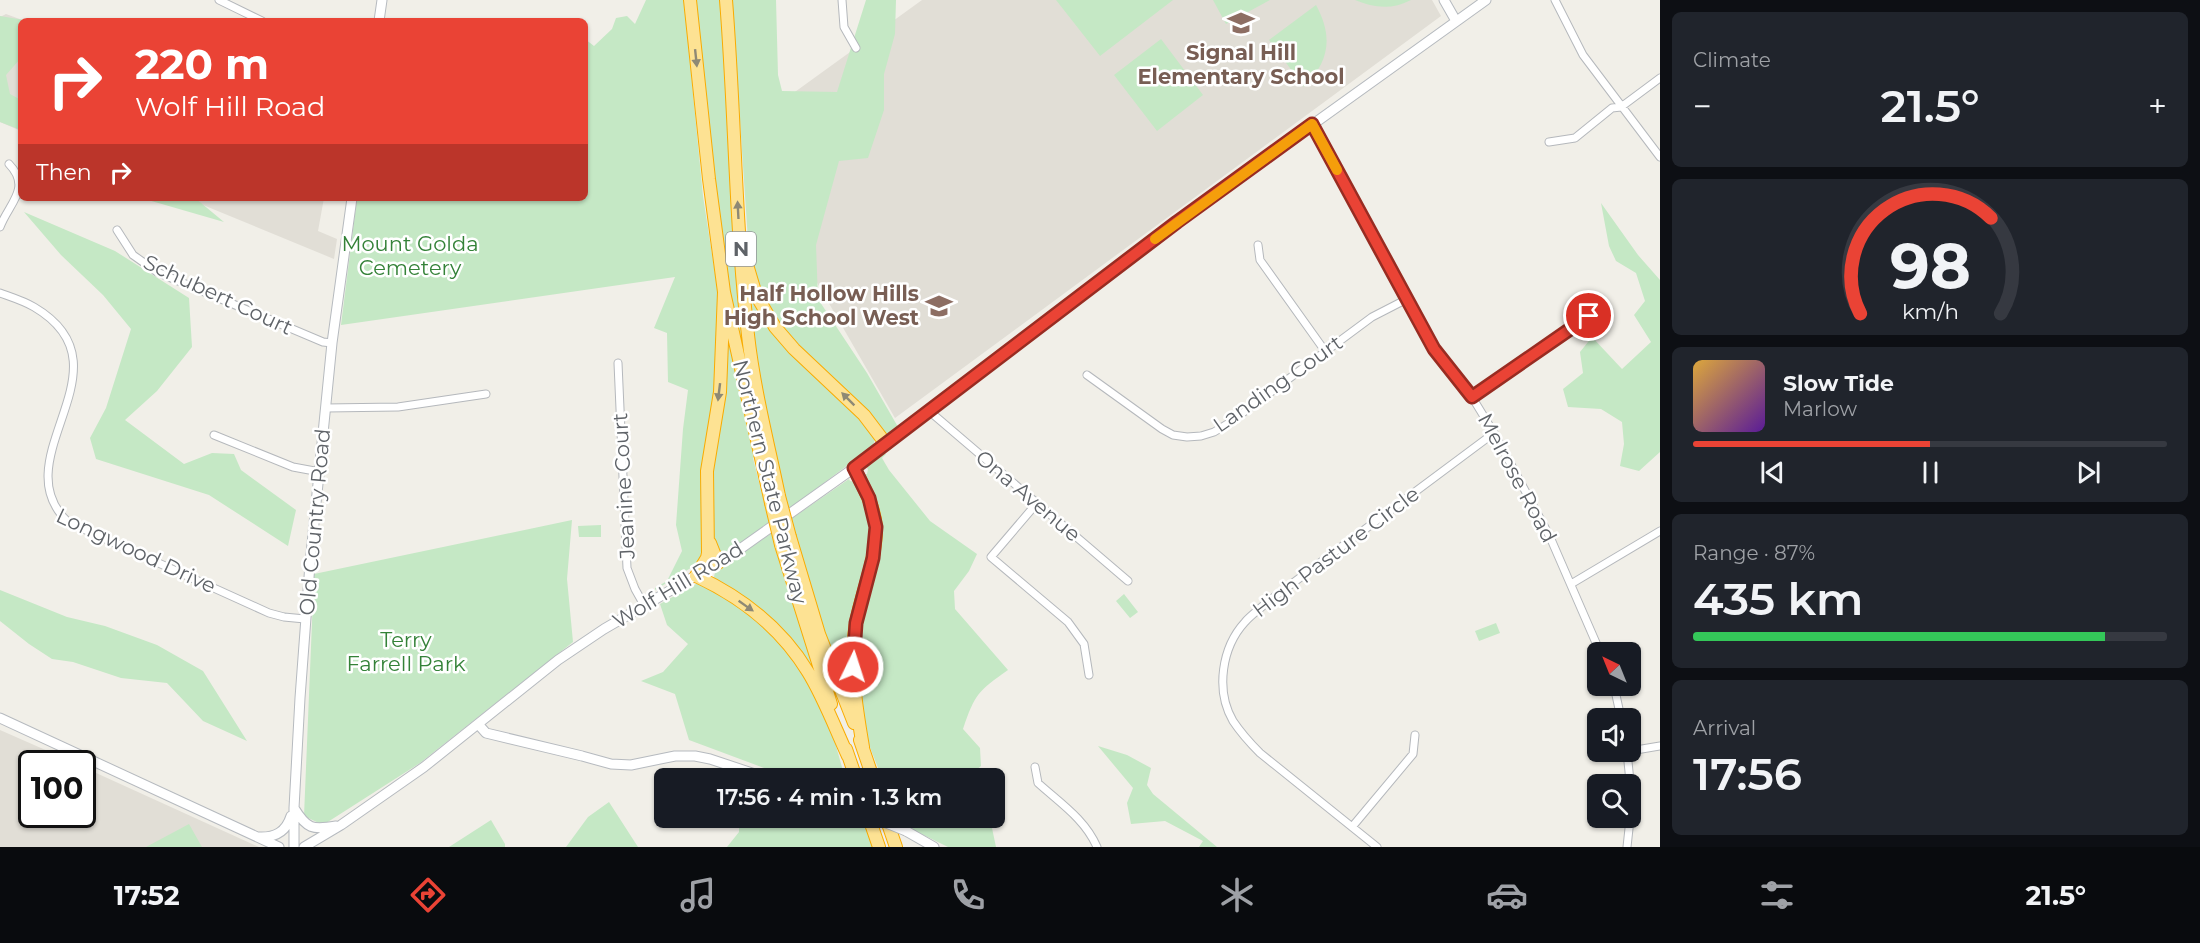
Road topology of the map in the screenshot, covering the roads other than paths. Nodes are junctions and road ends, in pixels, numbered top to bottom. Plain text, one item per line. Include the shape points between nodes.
1 (219, 0) edge
2 (382, 0) edge
3 (690, 0) edge
4 (726, 0) edge
5 (842, 0) edge
6 (1444, 0) edge
7 (1486, 0) edge
8 (1555, 0) edge
9 (256, 18) edge
10 (379, 18) edge
11 (1456, 21) junction
12 (856, 48) dead end
13 (1660, 78) edge
14 (1621, 107) junction
15 (1312, 124) junction
16 (1549, 142) dead end
17 (1660, 157) edge
18 (9, 164) dead end
19 (18, 176) edge
20 (18, 188) edge
21 (352, 201) edge
22 (0, 227) edge
23 (117, 230) dead end
24 (1258, 245) dead end
25 (740, 246) junction
26 (724, 292) junction
27 (0, 293) edge
28 (1407, 299) junction
29 (1589, 316) dead end
30 (332, 343) junction
31 (1325, 351) junction
32 (618, 363) dead end
33 (63, 375) dead end
34 (1087, 375) dead end
35 (486, 394) dead end
36 (1472, 397) junction
37 (326, 408) junction
38 (928, 410) junction
39 (1494, 433) junction
40 (214, 435) dead end
41 (886, 444) junction
42 (854, 468) junction
43 (320, 472) junction
44 (775, 500) junction
45 (1037, 503) junction
46 (55, 515) dead end
47 (1660, 531) edge
48 (709, 539) junction
49 (786, 541) junction
50 (718, 563) junction
51 (696, 576) junction
52 (1128, 581) dead end
53 (1571, 584) junction
54 (644, 605) junction
55 (305, 619) junction
56 (1596, 642) edge
57 (1089, 675) dead end
58 (0, 718) edge
59 (478, 724) junction
60 (1414, 735) dead end
61 (1660, 746) edge
62 (863, 747) junction
63 (1641, 749) edge
64 (848, 756) junction
65 (1630, 762) edge
66 (1035, 767) dead end
67 (737, 768) edge
68 (852, 768) edge
69 (870, 768) edge
70 (294, 808) junction
71 (341, 825) junction
72 (1352, 827) junction
73 (874, 828) edge
74 (889, 828) edge
75 (898, 828) edge
76 (256, 837) junction
77 (266, 847) edge
78 (279, 847) edge
79 (294, 847) edge
80 (304, 847) edge
81 (879, 847) edge
82 (896, 847) edge
83 (934, 847) edge
84 (1097, 847) edge
85 (1377, 847) edge
86 (1627, 847) edge

1 - 9 street
2 - 10 street
3 -> 26 highway, Northern State Parkway / N
25 -> 4 highway, Northern State Parkway / N
5 - 12 street via 844,27
6 - 11 street
7 - 11 street, Wolf Hill Road
8 - 14 street via 1582,55
11 - 15 street, Wolf Hill Road
13 - 14 street
14 - 16 street via 1612,108 1575,138
14 - 17 street
15 - 28 street, Melrose Road
15 - 38 street, Wolf Hill Road
18 - 19 street
20 - 22 street
21 - 30 street, Old Country Road
23 - 30 street, Schubert Court via 133,255 157,272
24 - 31 street via 1260,260
41 -> 25 highway via 864,415 775,327 756,295
25 - 44 highway, Northern State Parkway / N via 748,337
26 - 44 highway, Northern State Parkway / N
26 -> 48 highway via 720,392 707,471
27 - 33 street via 33,306 57,327 67,355
28 - 31 street, Landing Court via 1372,317
28 - 36 street, Melrose Road via 1434,349
29 - 36 street
30 - 37 street, Old Country Road
31 - 34 street, Landing Court via 1229,423 1201,436 1173,435
32 - 54 street, Jeanine Court via 627,568
35 - 37 street via 398,407
36 - 39 street, Melrose Road
37 - 43 street, Old Country Road
38 - 41 street, Wolf Hill Road
38 - 45 street, Ona Avenue
39 - 53 street, Melrose Road
39 - 72 street, High Pasture Circle via 1266,603 1232,639 1223,683 1232,719 1260,753
40 - 43 street via 293,467
41 - 42 street, Wolf Hill Road
42 - 50 street, Wolf Hill Road
42 - 62 highway via 869,498 876,527 873,558 856,623 853,667
43 - 55 street, Old Country Road
44 - 49 highway, Northern State Parkway / N, bridge
45 - 52 street, Ona Avenue
45 - 57 street via 990,557 1068,622 1084,644
46 - 55 street, Longwood Drive via 269,613
47 - 53 street
48 - 50 highway
48 - 51 highway via 707,558
49 - 62 highway, Northern State Parkway / N
49 - 64 highway, Northern State Parkway / N
50 - 51 street, Wolf Hill Road
51 - 54 street, Wolf Hill Road
51 -> 64 highway via 762,617 795,653
53 - 56 street, Melrose Road
54 - 59 street, Wolf Hill Road via 558,660
55 - 70 street, Old Country Road
58 - 76 street
59 - 67 street via 486,733 611,764 695,756
59 - 71 street, Wolf Hill Road
60 - 72 street via 1413,754
61 - 63 street
62 - 69 highway, Northern State Parkway / N
64 - 68 highway, Northern State Parkway / N
65 - 86 street via 1632,801
66 - 84 street via 1038,783 1082,821
70 - 71 street via 312,828
70 - 76 street via 279,834
70 - 79 street, Old Country Road
71 - 80 street, Wolf Hill Road
72 - 85 street, High Pasture Circle
73 - 81 highway
74 - 82 highway
75 - 83 street, bridge
76 - 77 street
76 - 78 street

